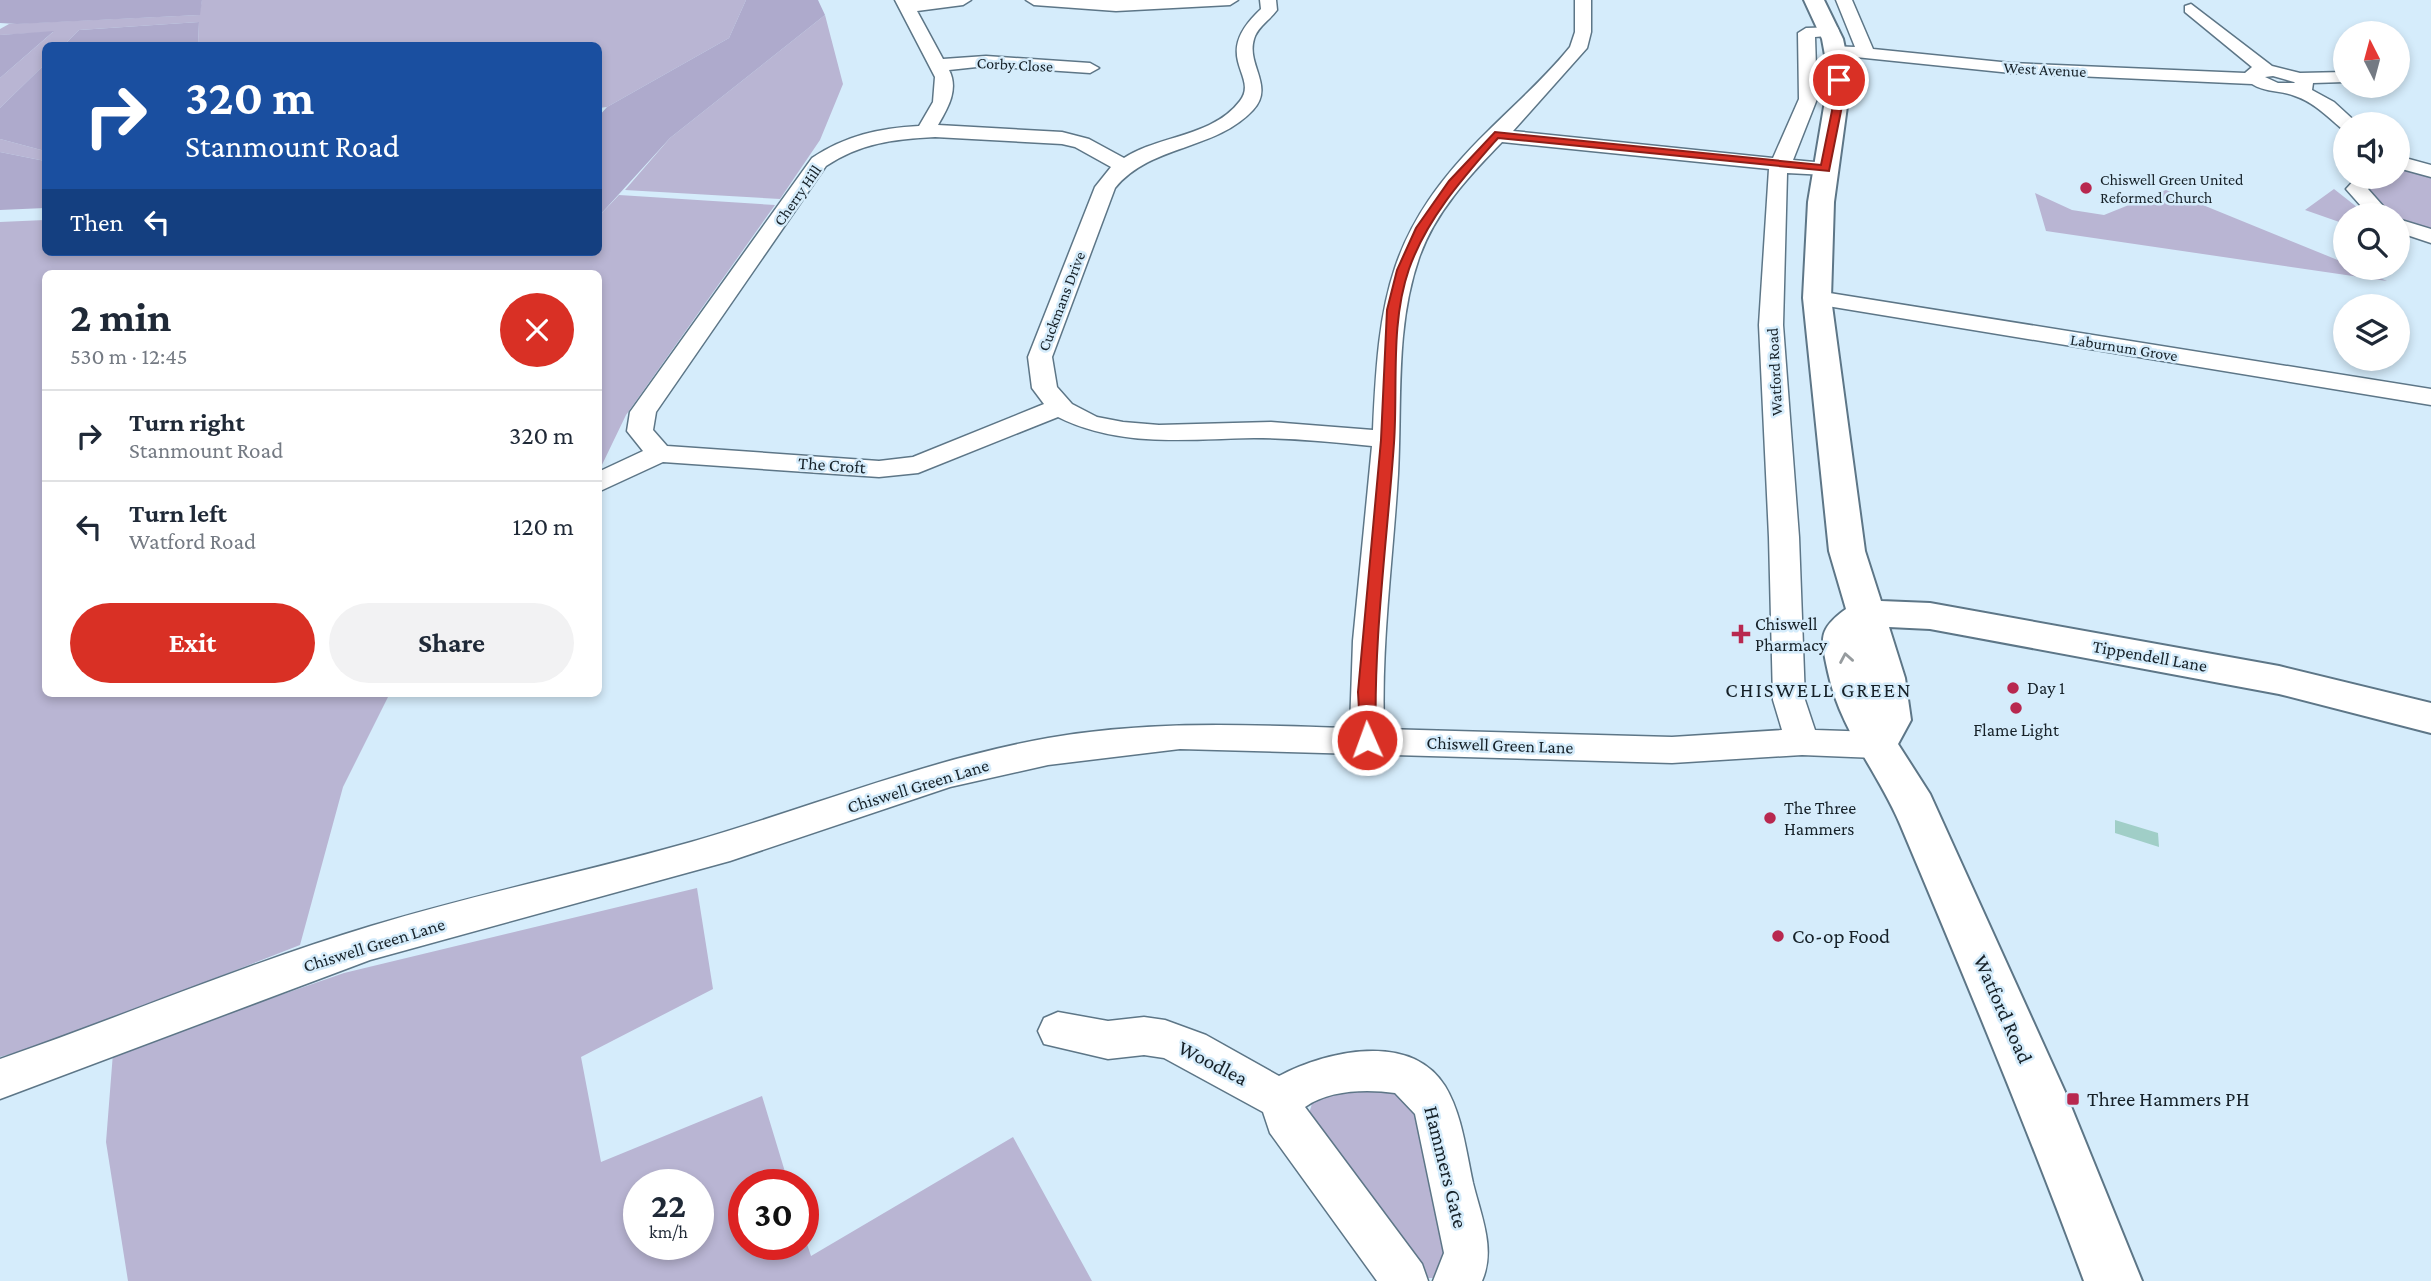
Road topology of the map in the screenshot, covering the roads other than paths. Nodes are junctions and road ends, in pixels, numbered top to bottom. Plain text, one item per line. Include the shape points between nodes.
1 (963, 0) edge
2 (1034, 0) edge
3 (1230, 0) edge
4 (1268, 0) edge
5 (1583, 0) edge
6 (1814, 0) edge
7 (1844, 0) edge
8 (905, 3) edge
9 (2191, 9) dead end
10 (1833, 41) junction
11 (1866, 53) junction
12 (941, 65) junction
13 (1090, 68) dead end
14 (2260, 74) junction
15 (2333, 79) edge
16 (2299, 84) junction
17 (2333, 112) edge
18 (925, 132) junction
19 (1495, 135) junction
20 (1783, 163) junction
21 (1123, 165) junction
22 (2410, 165) edge
23 (1826, 169) junction
24 (2431, 171) edge
25 (2357, 189) edge
26 (2369, 203) edge
27 (2410, 229) edge
28 (2431, 236) edge
29 (1817, 298) junction
30 (2431, 397) edge
31 (1060, 407) junction
32 (1387, 440) junction
33 (659, 454) junction
34 (602, 481) edge
35 (1866, 613) junction
36 (2431, 718) edge
37 (1367, 740) junction
38 (1802, 742) junction
39 (1876, 745) junction
40 (1059, 1031) dead end
41 (0, 1079) edge
42 (1282, 1100) junction
43 (1405, 1281) edge
44 (1456, 1281) edge
45 (2113, 1281) edge

1 - 8 street
2 - 3 street via 1116,6
4 - 21 street via 1269,10 1251,28 1243,46 1254,83 1249,103 1206,132
5 - 19 street via 1578,48
6 - 10 main road
7 - 11 street
8 - 12 street
9 - 14 street
10 - 11 street, West Avenue
10 - 20 street, Watford Road via 1806,33 1808,99
10 - 23 main road via 1839,96
11 - 14 street, West Avenue via 2038,69
12 - 13 street, Corby Close via 986,61
12 - 18 street via 945,90
14 - 16 street via 2273,87
15 - 16 street
16 - 17 street
18 - 21 street, Cherry Hill via 1074,140
18 - 33 street, Cherry Hill via 873,136 833,150 819,162 643,412 640,430
19 - 20 street
19 - 32 street via 1429,217 1403,270 1392,310
20 - 23 street
20 - 38 street, Watford Road via 1777,173 1771,325 1789,700
21 - 31 street, Cuckmans Drive via 1105,187 1040,357 1042,383
22 - 24 street
23 - 29 main road via 1816,260
25 - 26 street
27 - 28 street
29 - 30 street, Laburnum Grove
29 - 35 main road via 1847,551
31 - 32 street via 1094,423 1142,432 1279,430
31 - 33 street, The Croft via 939,458 898,468
32 - 37 street via 1366,692
33 - 34 street, The Croft
35 - 36 main road, Tippendell Lane via 1930,616 2279,680
35 - 39 main road via 1885,678 1891,720
37 - 38 street, Chiswell Green Lane via 1672,750
37 - 41 street, Chiswell Green Lane via 1122,739 1000,761 719,849 320,960
38 - 39 street, Chiswell Green Lane
39 - 45 main road, Watford Road via 1909,794 2048,1112
40 - 42 street, Woodlea via 1108,1040 1165,1039
42 - 43 street via 1292,1131
42 - 44 street, Hammers Gate via 1303,1082 1380,1071 1394,1072 1419,1086 1435,1110 1465,1241 1466,1262

